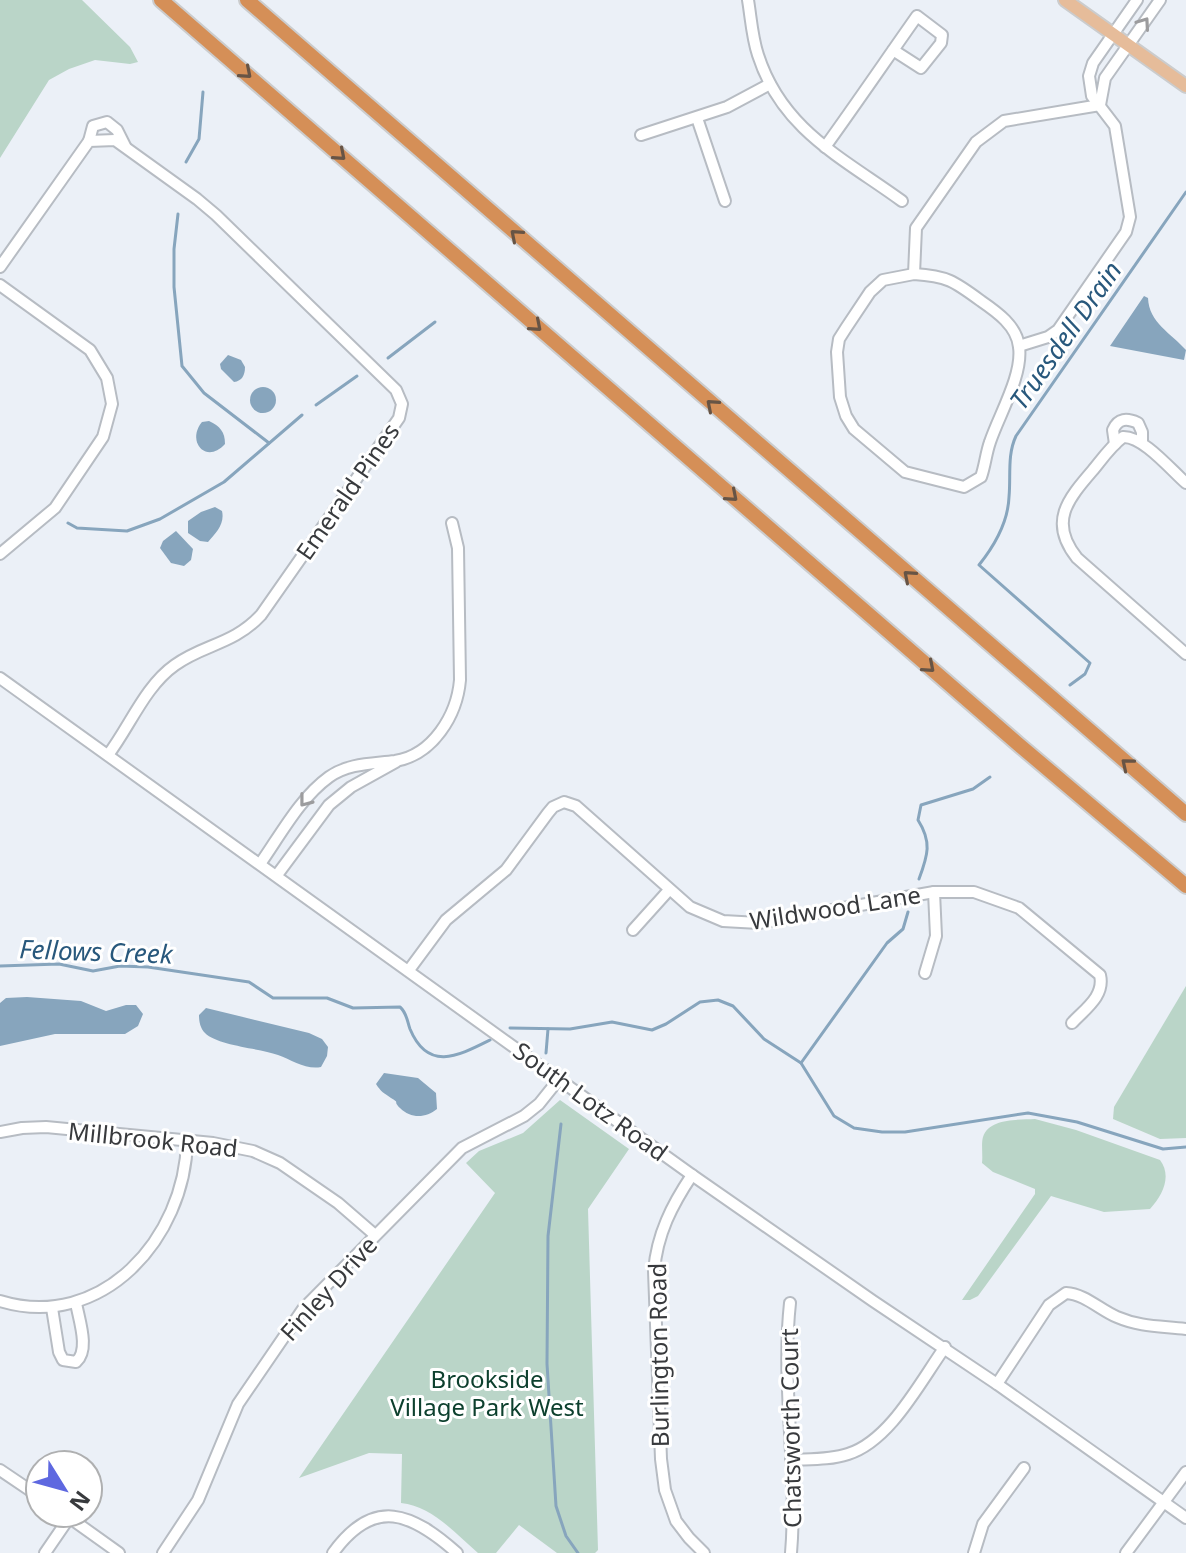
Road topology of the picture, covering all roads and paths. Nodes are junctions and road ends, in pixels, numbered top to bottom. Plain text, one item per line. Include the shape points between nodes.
1 (161, 0) edge
2 (247, 0) edge
3 (748, 0) edge
4 (1065, 0) edge
5 (1137, 0) edge
6 (1160, 0) edge
7 (1112, 35) junction
8 (1128, 46) junction
9 (893, 50) junction
10 (1089, 76) junction
11 (1105, 78) junction
12 (770, 84) junction
13 (1186, 86) edge
14 (1100, 105) junction
15 (697, 118) junction
16 (641, 135) dead end
17 (89, 141) junction
18 (825, 147) junction
19 (126, 148) junction
20 (725, 201) dead end
21 (902, 201) dead end
22 (0, 267) edge
23 (914, 274) junction
24 (0, 285) edge
25 (1019, 346) junction
26 (1142, 443) junction
27 (1115, 444) junction
28 (1186, 483) edge
29 (452, 523) dead end
30 (0, 554) edge
31 (1186, 654) edge
32 (0, 678) edge
33 (108, 755) junction
34 (398, 760) junction
35 (322, 783) junction
36 (336, 798) junction
37 (1186, 814) edge
38 (260, 864) junction
39 (277, 875) junction
40 (1186, 886) edge
41 (669, 890) junction
42 (934, 892) junction
43 (633, 930) dead end
44 (409, 970) junction
45 (925, 973) dead end
46 (1072, 1023) dead end
47 (559, 1079) junction
48 (0, 1132) edge
49 (187, 1141) junction
50 (692, 1175) junction
51 (375, 1235) junction
52 (0, 1301) edge
53 (76, 1303) junction
54 (790, 1303) dead end
55 (52, 1308) junction
56 (1186, 1329) edge
57 (945, 1347) junction
58 (997, 1384) junction
59 (791, 1460) junction
60 (1024, 1468) dead end
61 (0, 1470) edge
62 (1186, 1472) edge
63 (24, 1486) edge
64 (1163, 1502) junction
65 (1186, 1518) edge
66 (58, 1529) edge
67 (86, 1529) edge
68 (45, 1553) edge
69 (119, 1553) edge
70 (163, 1553) edge
71 (333, 1553) edge
72 (457, 1553) edge
73 (704, 1553) edge
74 (791, 1553) edge
75 (974, 1553) edge
76 (1126, 1553) edge

1 -> 40 highway
37 -> 2 highway
3 - 12 street via 754,42
4 - 7 main road
5 - 7 street
8 -> 6 street
7 - 8 main road
7 - 10 street
8 - 11 street
8 - 13 main road
9 - 9 street via 917,16 942,35 921,68
9 - 18 street
10 - 11 street
10 - 14 street via 1092,96
11 - 14 street
12 - 15 street
12 - 18 street via 791,117
14 - 23 street via 1004,121 986,132 916,228
14 - 25 street via 1115,126 1129,224 1058,330
15 - 16 street
15 - 20 street
17 - 19 street, Emerald Pines via 115,140
17 - 19 street via 93,126 107,122
17 - 22 street
18 - 21 street
19 - 33 street, Emerald Pines via 216,215 387,380 402,404 394,425 261,615 238,635 167,671
23 - 25 street via 954,281 1006,319
23 - 25 street via 876,286 839,339 837,352 846,416 867,442 905,472 957,486 981,477
24 - 30 street via 90,350 107,378 112,404 103,437 55,508
26 - 27 street via 1128,436
26 - 27 street via 1138,423 1125,420 1113,430
26 - 28 street
27 - 31 street via 1069,499 1062,521 1065,540 1077,558
29 - 34 street via 458,548 457,701 433,740
32 - 33 street, South Lotz Road
33 - 38 street, South Lotz Road
34 - 35 street via 341,769
34 - 36 street
35 - 36 street
35 -> 38 street
36 - 39 street
38 - 39 street, South Lotz Road
39 - 44 street, South Lotz Road
41 - 42 street, Wildwood Lane via 698,911 742,923
41 - 43 street
41 - 44 street, Wildwood Lane via 576,806 564,802 548,813 506,870 446,920
42 - 45 street via 936,936
42 - 46 street, Wildwood Lane via 974,892 1019,908 1097,970 1102,980 1099,993
44 - 47 street, South Lotz Road
47 - 50 street, South Lotz Road
47 - 51 street, Finley Drive via 524,1116 462,1148
48 - 49 street, Millbrook Road via 46,1127
49 - 51 street, Millbrook Road via 232,1145 270,1158
49 - 53 street via 180,1191 158,1237 121,1278
50 - 57 street, South Lotz Road
50 - 73 street, Burlington Road via 666,1219 654,1271 663,1477 672,1510
51 - 70 street, Finley Drive via 303,1309 252,1382 228,1422 198,1500
52 - 55 street
53 - 55 street
53 - 55 street via 83,1350 76,1362 63,1360 59,1352
54 - 59 street, Chatsworth Court via 786,1341
56 - 58 street via 1126,1321 1066,1293 1049,1305
57 - 58 street, South Lotz Road
57 - 59 street via 872,1442 840,1456
58 - 64 street, South Lotz Road
59 - 74 street, Chatsworth Court
60 - 75 street via 983,1524
61 - 63 street
62 - 64 street
64 - 65 street, South Lotz Road
64 - 76 street
66 - 68 street
67 - 69 street
71 - 72 street via 349,1532 370,1520 397,1517 426,1526

